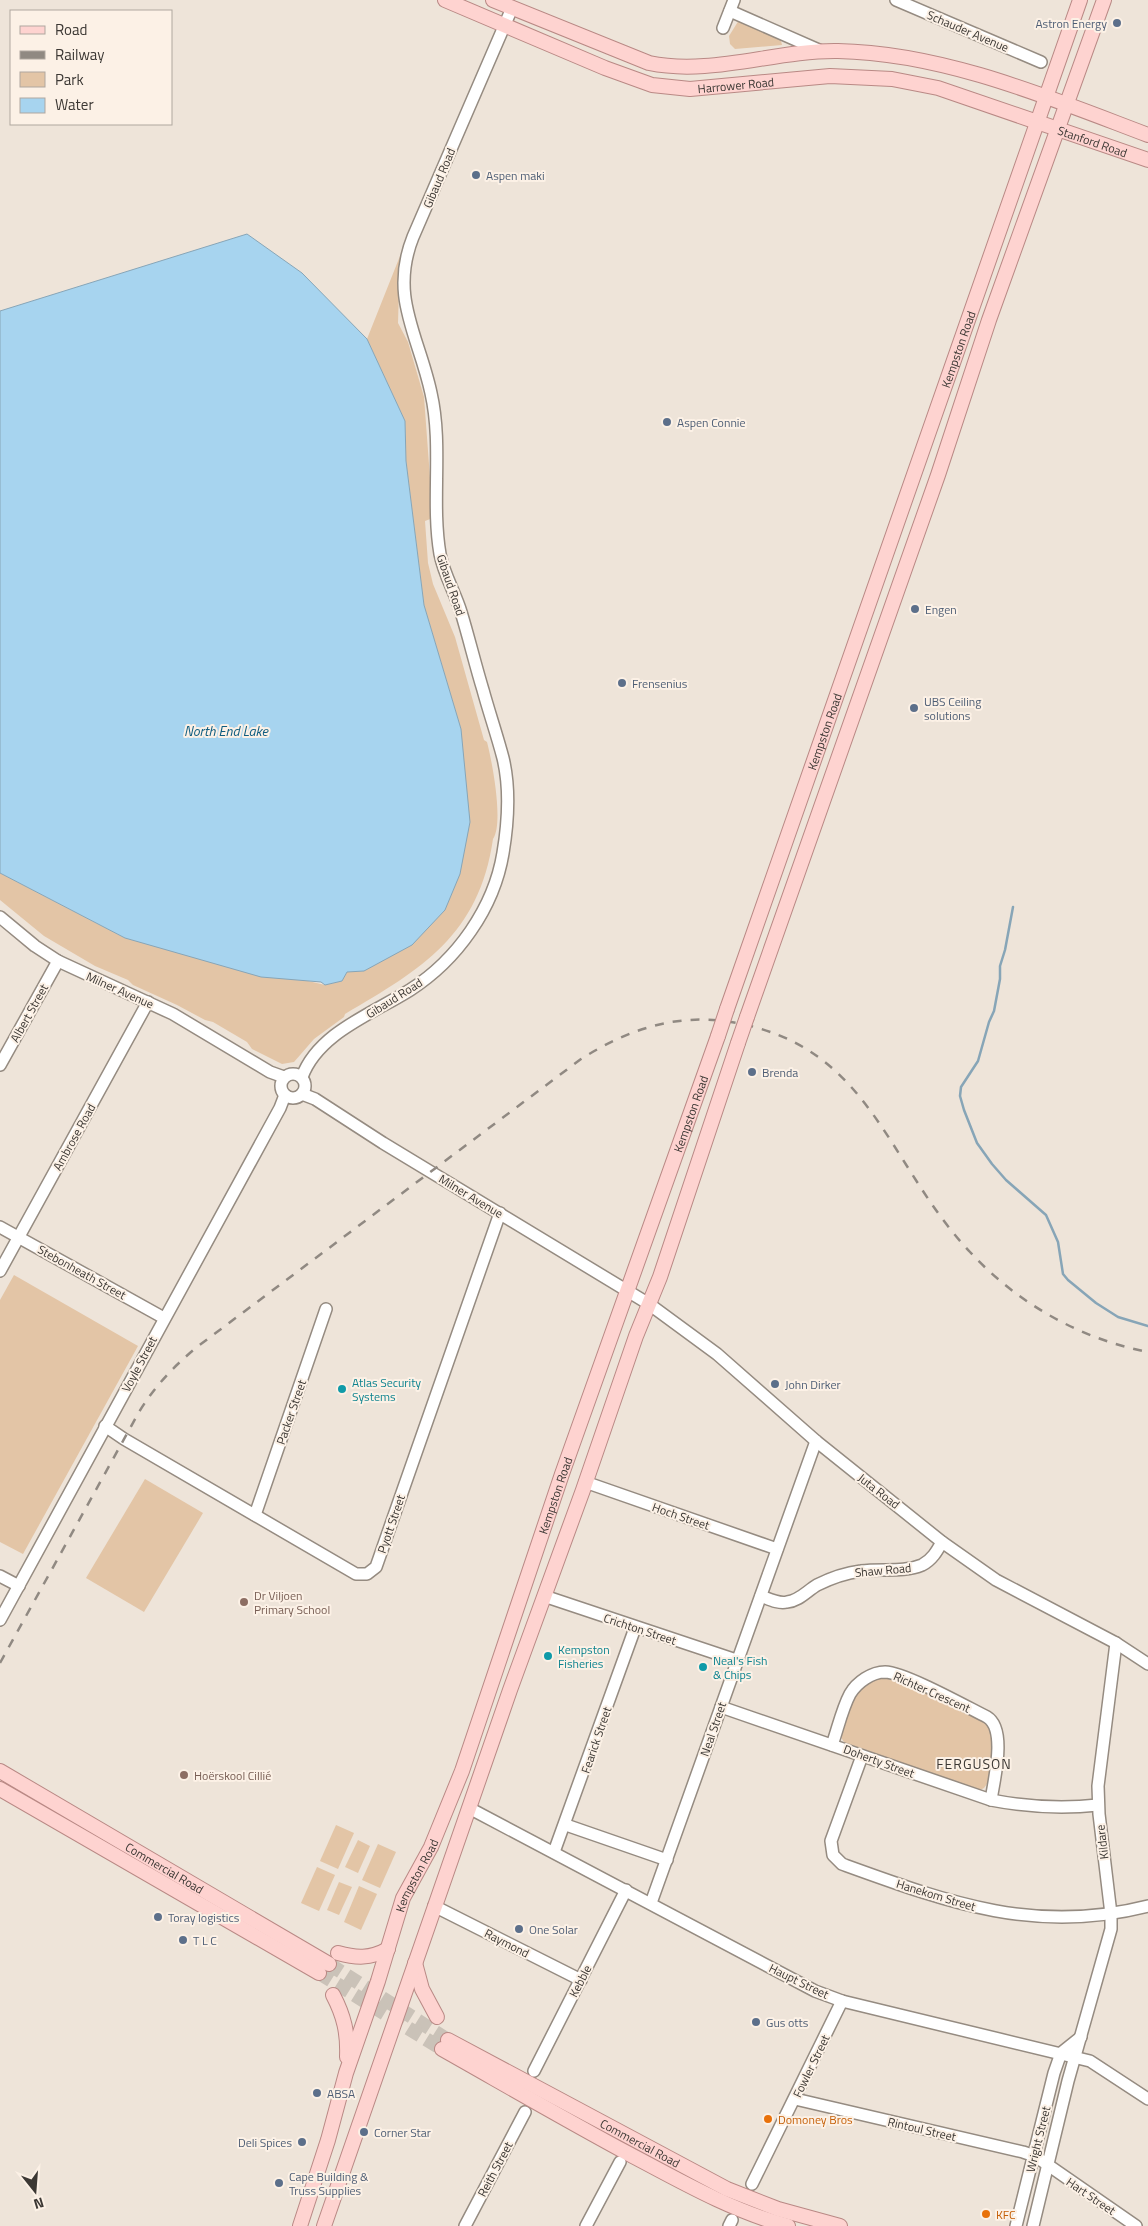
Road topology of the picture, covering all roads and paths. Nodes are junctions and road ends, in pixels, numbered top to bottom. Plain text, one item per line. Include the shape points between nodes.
1 (445, 0) edge
2 (493, 0) edge
3 (734, 0) edge
4 (896, 0) edge
5 (1104, 0) edge
6 (1076, 1) edge
7 (512, 8) junction
8 (730, 11) junction
9 (504, 25) junction
10 (723, 28) dead end
11 (821, 51) junction
12 (1041, 62) dead end
13 (976, 74) junction
14 (1053, 76) junction
15 (1045, 98) junction
16 (1066, 104) junction
17 (1037, 121) junction
18 (1058, 128) junction
19 (1148, 135) edge
20 (1148, 160) edge
21 (0, 917) edge
22 (58, 961) junction
23 (148, 1002) junction
24 (3, 1052) edge
25 (0, 1066) edge
26 (293, 1086) junction
27 (500, 1213) junction
28 (0, 1228) edge
29 (18, 1237) junction
30 (3, 1259) edge
31 (0, 1272) edge
32 (628, 1290) junction
33 (649, 1304) junction
34 (326, 1309) dead end
35 (164, 1318) junction
36 (106, 1426) junction
37 (816, 1441) junction
38 (586, 1482) junction
39 (255, 1515) junction
40 (942, 1542) junction
41 (777, 1549) junction
42 (0, 1576) edge
43 (19, 1586) junction
44 (544, 1596) junction
45 (761, 1596) junction
46 (0, 1620) edge
47 (635, 1628) junction
48 (1116, 1643) junction
49 (736, 1660) junction
50 (1148, 1664) edge
51 (720, 1707) junction
52 (832, 1744) junction
53 (862, 1756) junction
54 (0, 1771) edge
55 (0, 1790) edge
56 (991, 1800) junction
57 (1098, 1805) junction
58 (469, 1808) junction
59 (566, 1825) junction
60 (554, 1852) junction
61 (667, 1860) junction
62 (626, 1890) junction
63 (651, 1903) junction
64 (434, 1906) junction
65 (1148, 1906) edge
66 (1111, 1914) junction
67 (388, 1949) junction
68 (329, 1963) junction
69 (415, 1963) junction
70 (581, 1980) junction
71 (333, 1995) dead end
72 (842, 2001) junction
73 (437, 2017) dead end
74 (1081, 2037) junction
75 (1061, 2053) junction
76 (1076, 2057) junction
77 (534, 2071) dead end
78 (346, 2073) junction
79 (794, 2099) junction
80 (1148, 2099) edge
81 (525, 2112) dead end
82 (1035, 2156) junction
83 (620, 2162) dead end
84 (1047, 2166) junction
85 (752, 2184) dead end
86 (300, 2226) edge
87 (325, 2226) edge
88 (466, 2226) edge
89 (586, 2226) edge
90 (788, 2226) edge
91 (840, 2226) edge
92 (1016, 2226) edge
93 (1033, 2226) edge
94 (1136, 2226) edge

1 - 9 main road, Harrower Road
2 - 7 main road, Harrower Road
3 - 8 street
4 - 12 street, Schauder Avenue
5 - 16 main road, Kempston Road
6 - 14 main road, Kempston Road
7 - 9 street, Gibaud Road
7 - 11 main road, Harrower Road via 635,59 666,67
8 - 10 street
8 - 11 street
9 - 17 main road, Harrower Road via 632,79 665,88 867,76 938,88
9 - 26 street, Gibaud Road via 412,237 406,253 403,284 406,311 434,408 441,561 462,614 504,766 506,824 500,868 482,914 455,950 411,989 342,1030 321,1047
11 - 13 main road, Harrower Road via 896,56
13 - 14 main road via 990,72 1034,86 1044,85
13 - 15 main road, Harrower Road
14 - 15 main road, Kempston Road
15 - 16 main road, Stanford Road
15 - 17 main road, Kempston Road
16 - 18 main road, Kempston Road
16 - 19 main road, Stanford Road
17 - 18 main road, Stanford Road
17 - 32 main road, Kempston Road, bridge
18 - 20 main road, Stanford Road
18 - 33 main road, Kempston Road, bridge
21 - 22 street, Milner Avenue
22 - 23 street, Milner Avenue
22 - 24 street, Albert Street
23 - 26 street, Milner Avenue via 186,1021
23 - 29 street, Ambrose Road
24 - 25 street, Albert Street
26 - 27 street, Milner Avenue
26 - 35 street, Voyle Street
27 - 32 street, Milner Avenue
27 - 39 street, Pyott Street via 376,1567 367,1574 356,1574
28 - 29 street, Stebonheath Street
29 - 30 street, Ambrose Road
29 - 35 street, Stebonheath Street
30 - 31 street, Ambrose Road
32 - 33 street, Juta Road
32 - 67 main road, Kempston Road via 462,1770 431,1847 403,1898
33 - 37 street, Juta Road via 717,1354
33 - 38 main road, Kempston Road
34 - 39 street, Packer Street
35 - 36 street, Voyle Street
36 - 39 street, Pyott Street
36 - 43 street, Voyle Street
37 - 40 street, Juta Road
37 - 41 street, Neal Street
38 - 41 street, Hoch Street
38 - 44 main road, Kempston Road
40 - 45 street, Shaw Road via 928,1561 906,1570 873,1569 846,1573 788,1602
40 - 48 street, Juta Road via 996,1580
41 - 45 street, Neal Street
42 - 43 street
43 - 46 street, Voyle Street
44 - 47 street, Crichton Street
44 - 58 main road, Kempston Road
45 - 49 street, Neal Street
47 - 49 street, Crichton Street
47 - 59 street, Fearick Street
48 - 50 street, Juta Road
48 - 57 street, Kildare
49 - 51 street, Neal Street
51 - 52 street, Doherty Street
51 - 61 street, Neal Street
52 - 53 street, Doherty Street
52 - 56 street, Richter Crescent via 854,1688 865,1678 878,1673 898,1674 994,1722 998,1737
53 - 56 street, Doherty Street
53 - 66 street, Hanekom Street via 831,1841 833,1855 842,1864 983,1910 1044,1917
54 - 68 main road, Commercial Road
55 - 68 main road, Commercial Road
56 - 57 street, Doherty Street via 1052,1808
57 - 66 street, Kildare
58 - 60 street, Haupt Street
58 - 64 main road, Kempston Road
59 - 60 street, Fearick Street
59 - 61 street
60 - 62 street, Haupt Street
61 - 63 street, Neal Street
62 - 63 street, Haupt Street
62 - 70 street, Kebble
63 - 72 street, Haupt Street
64 - 69 main road, Kempston Road
64 - 70 street, Raymond
65 - 66 street, Hanekom Street
66 - 74 street, Kildare via 1111,1929
67 - 68 main road
67 - 78 main road, Kempston Road
69 - 73 main road via 422,1989
69 - 87 main road, Kempston Road
70 - 77 street, Kebble
71 - 78 main road via 346,2027
72 - 75 street, Haupt Street
72 - 79 street, Fowler Street
74 - 75 street
74 - 76 street, Kildare
75 - 76 street, Haupt Street
75 - 82 street, Wright Street
76 - 80 street, Haupt Street via 1090,2061
76 - 84 street, Wright Street
78 - 86 main road, Kempston Road
79 - 82 street, Rintoul Street
79 - 85 street, Fowler Street
81 - 88 street, Reith Street
82 - 84 street, Rintoul Street
82 - 92 street, Wright Street
83 - 89 street
84 - 93 street, Wright Street
84 - 94 street, Hart Street
90 - 91 main road, Commercial Road via 715,2199 672,2177 558,2115 445,2044 727,2189 778,2209

